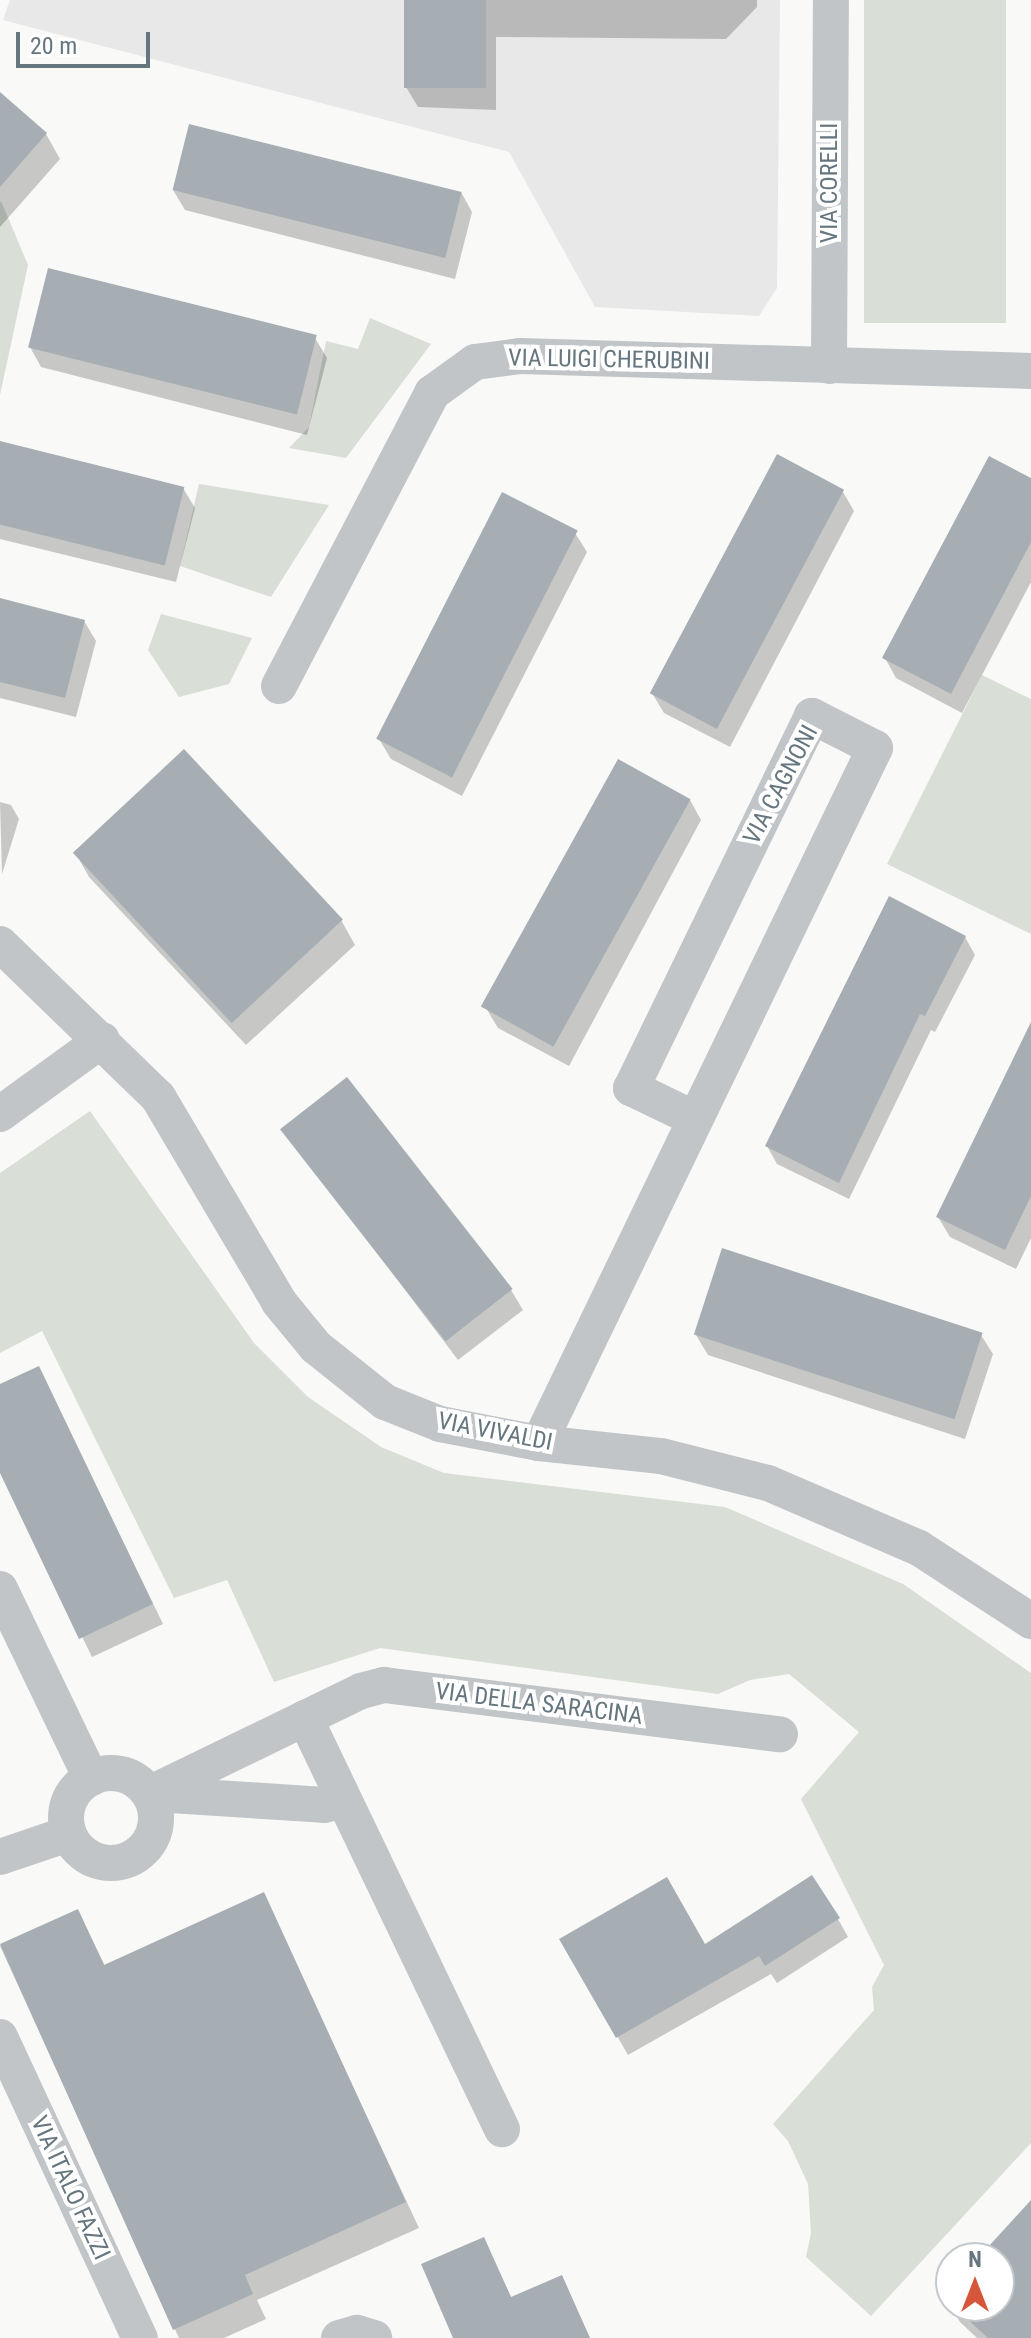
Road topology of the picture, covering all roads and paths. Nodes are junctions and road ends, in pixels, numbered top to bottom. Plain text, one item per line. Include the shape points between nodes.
1 (831, 0) edge
2 (829, 366) junction
3 (1031, 371) edge
4 (279, 686) dead end
5 (0, 944) edge
6 (102, 1040) junction
7 (0, 1114) edge
8 (695, 1119) junction
9 (539, 1443) junction
10 (0, 1589) edge
11 (1031, 1621) edge
12 (305, 1718) junction
13 (780, 1734) dead end
14 (91, 1778) junction
15 (149, 1794) junction
16 (342, 1801) junction
17 (68, 1834) junction
18 (0, 1857) edge
19 (0, 2037) edge
20 (502, 2129) dead end
21 (140, 2338) edge
22 (339, 2338) edge
23 (374, 2338) edge

1 - 2 street, VIA CORELLI
2 - 3 street, VIA LUIGI CHERUBINI
2 - 4 street, VIA LUIGI CHERUBINI via 520,356 475,362 432,393
5 - 6 street, VIA VIVALDI
6 - 7 street
6 - 9 street, VIA VIVALDI via 158,1097 279,1302 345,1375 385,1402 440,1424
8 - 8 street, VIA CAGNONI via 631,1088 812,716 875,748
8 - 9 street, VIA CAGNONI
9 - 11 street, VIA VIVALDI via 661,1456 768,1483 919,1548
10 - 14 street
12 - 13 street, VIA DELLA SARACINA via 384,1685
12 - 15 street, VIA DELLA SARACINA
12 - 16 street
14 - 15 street via 117,1773
14 - 17 street via 66,1807
15 - 16 street via 312,1805
15 - 17 street via 155,1808 152,1838 130,1859 101,1863 87,1857
16 - 20 street
17 - 18 street
19 - 21 street, VIA ITALO FAZZI
22 - 23 street via 357,2333

